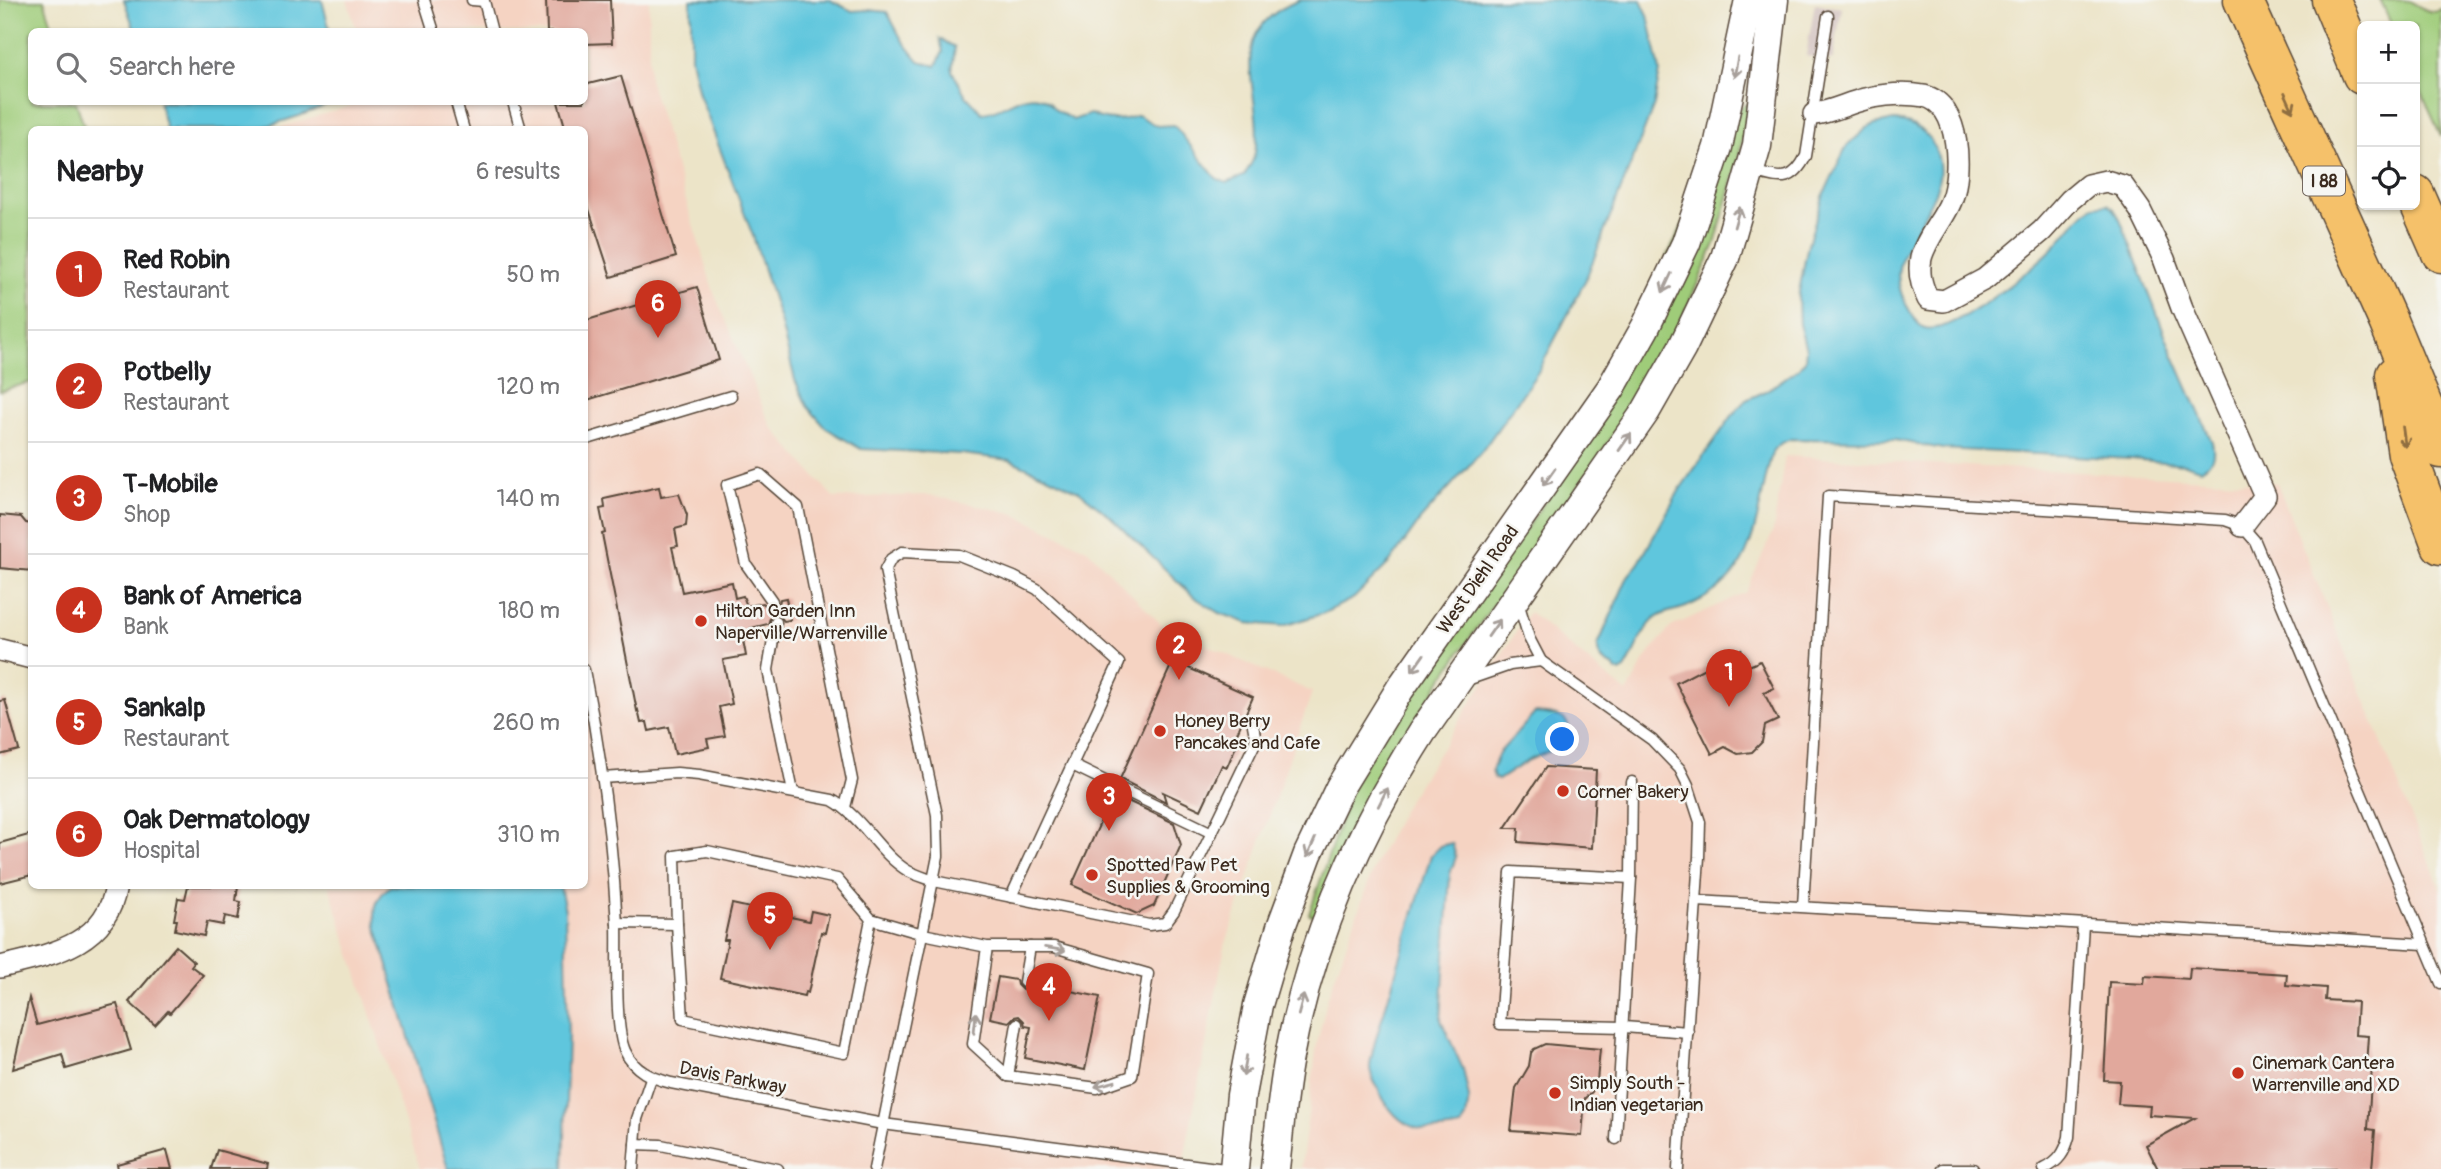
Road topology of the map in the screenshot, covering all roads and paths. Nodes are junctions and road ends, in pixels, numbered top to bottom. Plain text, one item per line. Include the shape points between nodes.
1 (424, 0) edge
2 (472, 0) edge
3 (1749, 0) edge
4 (1774, 0) edge
5 (2243, 0) edge
6 (2331, 0) edge
7 (1828, 16) dead end
8 (433, 28) edge
9 (491, 28) edge
10 (2357, 63) edge
11 (457, 105) edge
12 (514, 105) edge
13 (1814, 114) junction
14 (463, 126) edge
15 (520, 126) edge
16 (1750, 171) junction
17 (2420, 205) edge
18 (2441, 253) edge
19 (2388, 321) junction
20 (731, 396) dead end
21 (588, 439) edge
22 (2441, 449) edge
23 (2242, 526) junction
24 (2441, 545) edge
25 (1516, 597) junction
26 (772, 601) dead end
27 (776, 622) dead end
28 (0, 650) edge
29 (28, 658) edge
30 (1541, 661) junction
31 (1455, 684) junction
32 (588, 696) edge
33 (1253, 725) dead end
34 (1072, 765) junction
35 (602, 778) junction
36 (1632, 782) dead end
37 (793, 792) junction
38 (845, 807) junction
39 (1212, 833) junction
40 (1630, 878) junction
41 (934, 881) junction
42 (115, 889) edge
43 (1011, 897) junction
44 (1697, 901) junction
45 (1803, 906) junction
46 (871, 919) junction
47 (617, 923) junction
48 (677, 924) junction
49 (2083, 925) junction
50 (923, 934) junction
51 (2424, 944) junction
52 (987, 947) junction
53 (1030, 947) junction
54 (0, 967) edge
55 (1024, 982) dead end
56 (2441, 983) edge
57 (1017, 1024) dead end
58 (1624, 1027) junction
59 (1688, 1032) junction
60 (1008, 1076) junction
61 (651, 1078) junction
62 (883, 1124) junction
63 (1616, 1139) dead end
64 (635, 1144) junction
65 (632, 1169) edge
66 (778, 1169) edge
67 (874, 1169) edge
68 (1225, 1169) edge
69 (1234, 1169) edge
70 (1275, 1169) edge
71 (1678, 1169) edge
72 (1943, 1169) edge
73 (1973, 1169) edge
74 (2044, 1169) edge

1 - 8 lane
2 - 9 lane via 484,1
3 -> 69 street, West Diehl Road via 1718,147 1686,243 1645,328 1611,388 1400,689 1340,787 1308,854 1258,1005 1241,1095
4 - 16 street
5 -> 19 highway, I 88
6 - 10 highway
7 - 13 lane
11 - 14 lane
12 - 15 lane
13 - 16 lane via 1799,171 1779,177
13 - 23 street via 1890,95 1925,96 1947,113 1957,176 1951,200 1921,259 1920,284 1928,299 1944,301 1985,279 2088,185 2106,181 2123,186 2140,209 2164,259 2265,496
25 -> 16 street via 1646,411 1682,348 1725,258
17 - 18 highway
19 - 22 highway, I 88
19 -> 24 highway via 2407,454
20 - 21 lane
23 - 45 lane via 2225,520 1828,496
23 - 51 lane via 2255,541
25 - 30 lane
31 -> 25 street
26 - 38 lane via 746,564 727,485 760,474 798,507 852,780
27 - 37 lane via 768,670
28 - 29 street
30 - 31 lane via 1500,668
30 - 44 lane via 1652,740 1680,769 1700,822
70 -> 31 street via 1294,1033 1338,892 1390,782
32 - 35 lane, Davis Parkway
33 - 39 lane via 1256,741
34 - 39 lane
34 - 41 lane via 1119,663 1037,589 1014,577 959,555 902,552 891,559 885,570 937,815
34 - 43 lane
35 - 37 lane via 677,773
35 - 47 lane, Davis Parkway
36 - 40 lane
37 - 38 lane
38 - 41 lane via 891,857
39 - 43 lane via 1165,923 1149,925
40 - 58 lane
40 - 58 lane via 1511,872 1500,1024
41 - 43 lane
41 - 50 lane
42 - 54 street via 110,909 94,931 74,945
44 - 45 lane
44 - 59 lane
45 - 49 lane
46 - 48 lane via 836,879 707,851 675,856
46 - 48 lane via 844,1053 683,1019
46 - 50 lane
47 - 48 lane
47 - 61 lane, Davis Parkway via 625,1051
49 - 51 lane
49 - 74 lane via 2069,1137 2058,1160
50 - 52 lane
50 - 62 lane
51 - 56 lane
52 - 53 lane
60 -> 52 lane via 973,1044
53 - 55 lane
53 -> 60 lane via 1054,947 1147,974 1132,1076 1097,1088
57 - 60 lane
58 - 59 lane
58 - 63 lane
59 - 71 lane
61 - 62 lane, Davis Parkway
61 - 64 lane via 637,1119
62 - 67 lane
62 - 68 lane, Davis Parkway
64 - 65 lane
64 - 66 lane
72 - 73 lane

